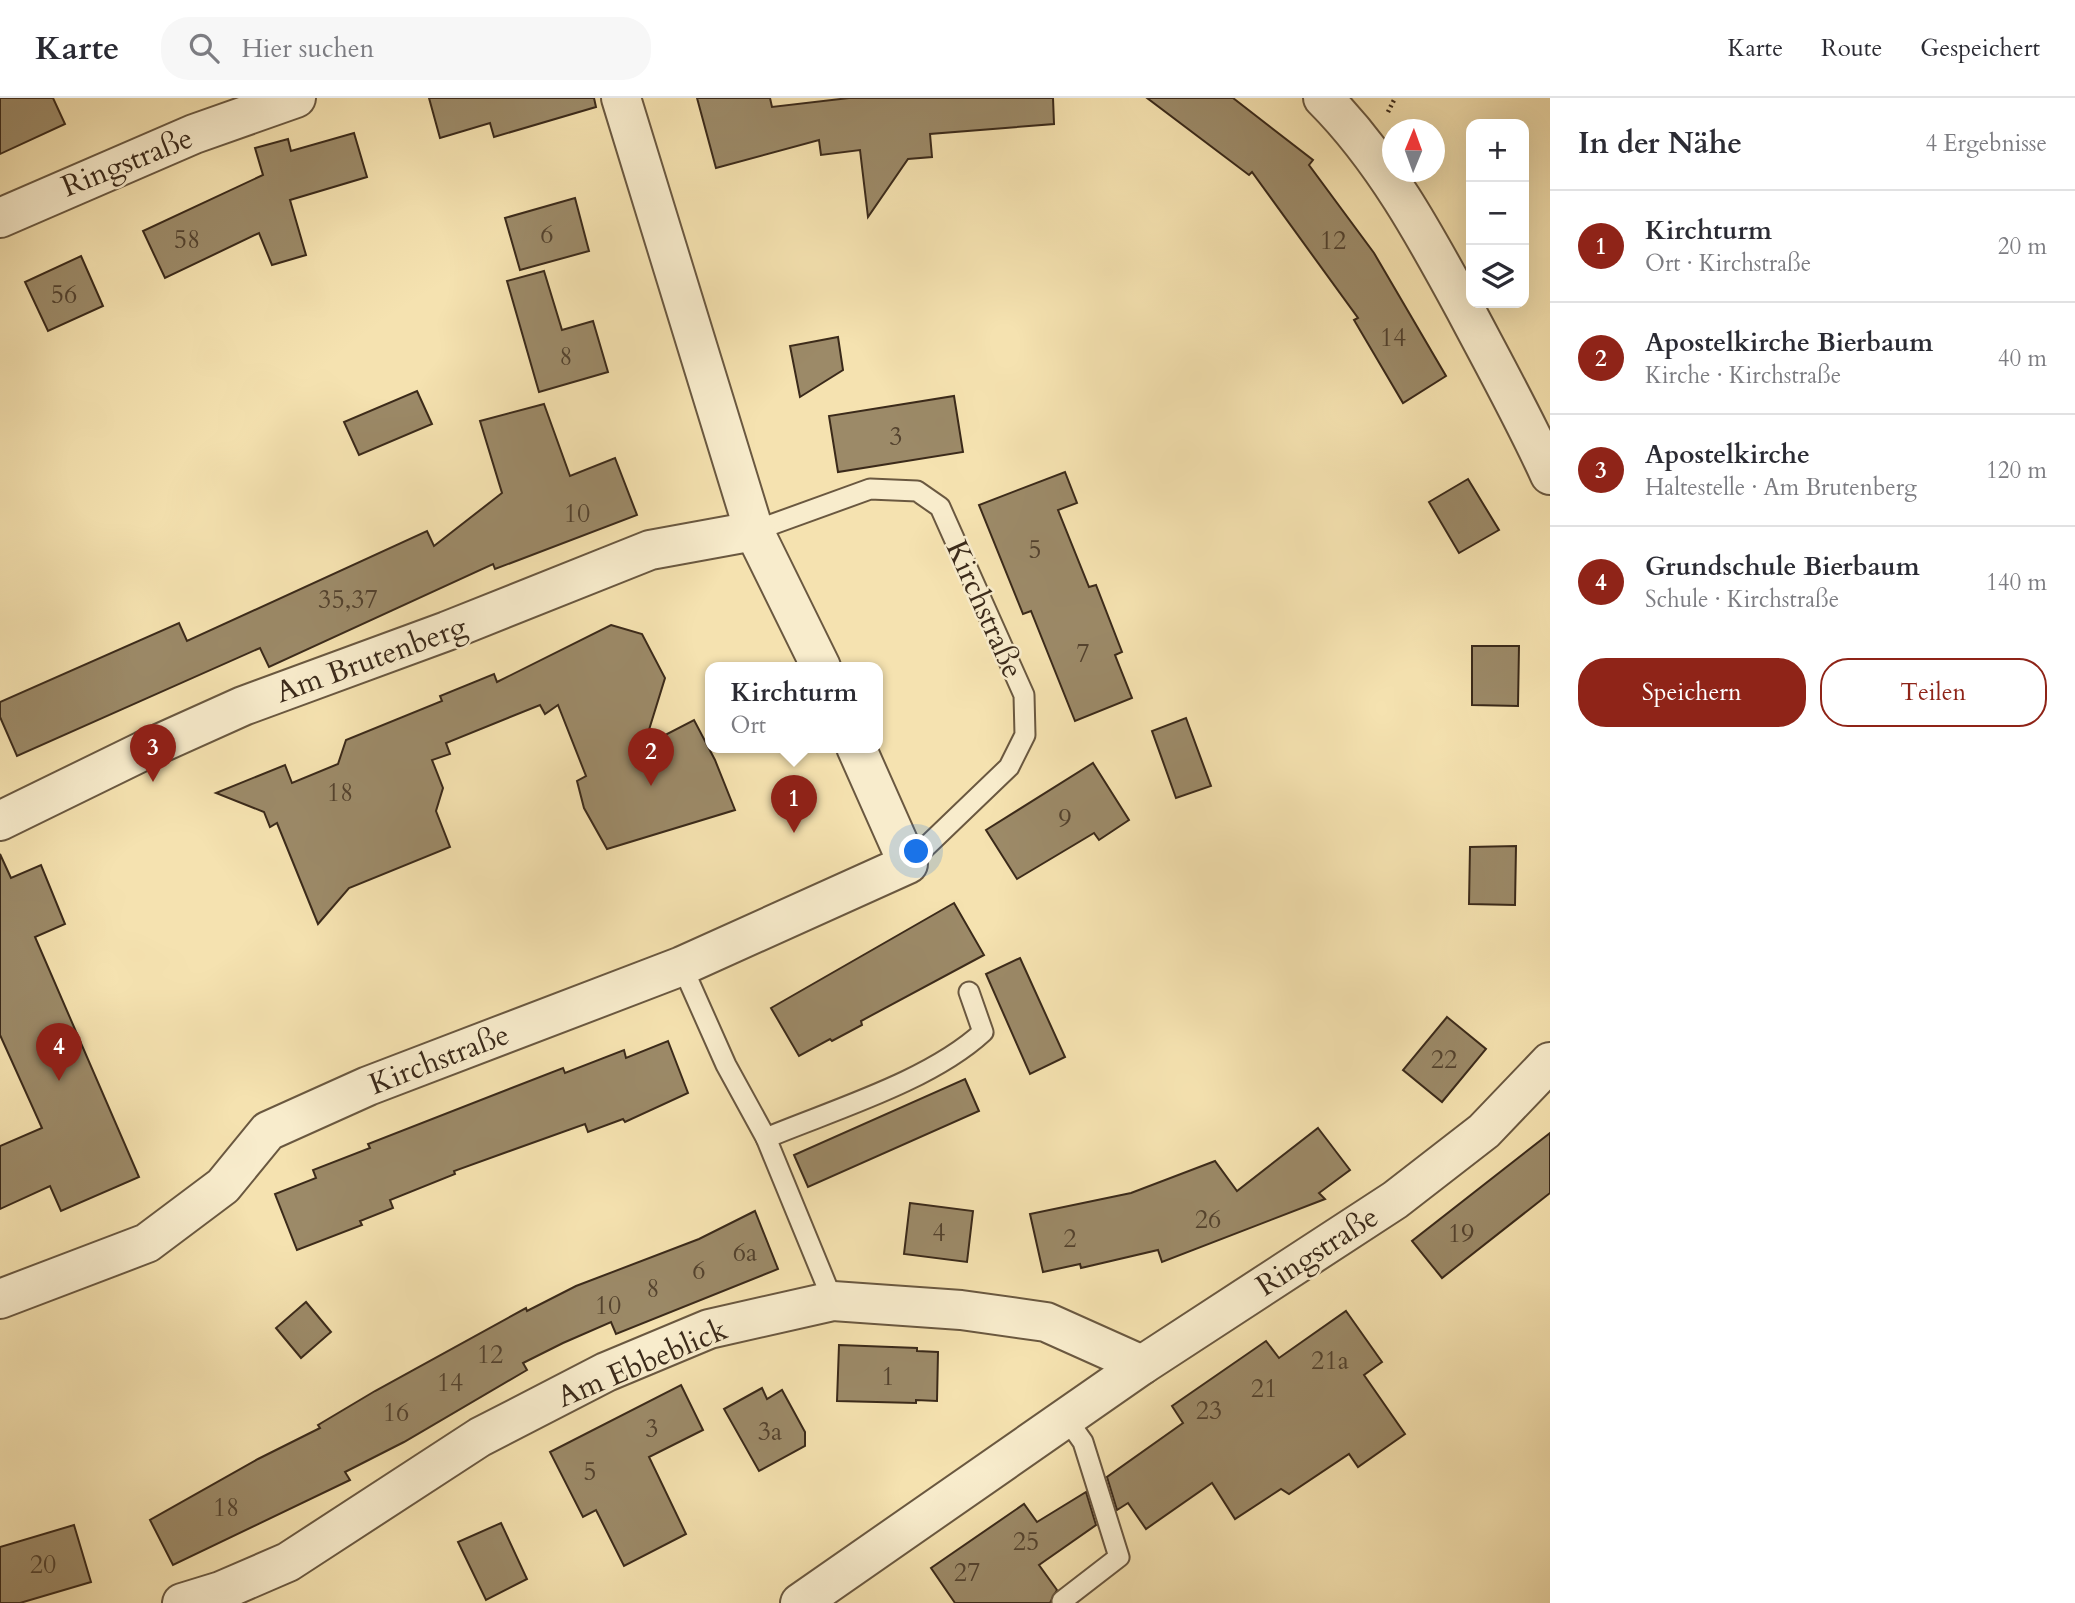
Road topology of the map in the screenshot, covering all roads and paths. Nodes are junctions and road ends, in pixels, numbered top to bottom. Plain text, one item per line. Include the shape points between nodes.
1 (296, 98) edge
2 (621, 98) edge
3 (1341, 105) edge
4 (0, 218) edge
5 (1550, 475) edge
6 (754, 531) junction
7 (819, 662) edge
8 (859, 753) edge
9 (0, 821) edge
10 (908, 864) junction
11 (682, 966) junction
12 (968, 992) dead end
13 (1550, 1062) edge
14 (766, 1138) junction
15 (0, 1299) edge
16 (833, 1301) junction
17 (1142, 1364) junction
18 (1066, 1418) junction
19 (1062, 1601) dead end
20 (182, 1603) edge
21 (800, 1603) edge

1 - 4 street, Ringstraße via 194,134
2 - 6 street
3 - 5 street via 1437,259
6 - 7 street
6 - 9 street, Am Brutenberg via 650,550 243,706
6 - 10 lane, Kirchstraße via 870,489 917,491 940,507 1024,695 1025,735 1009,767
8 - 10 street
10 - 11 street, Kirchstraße
11 - 14 lane via 726,1065
11 - 15 street, Kirchstraße via 368,1086 268,1131 223,1186 147,1243
12 - 14 lane via 983,1032 965,1049 889,1088
13 - 17 street, Ringstraße via 1484,1131 1395,1200
14 - 16 lane
16 - 17 street, Am Ebbeblick via 1046,1322
16 - 20 street, Am Ebbeblick via 709,1329 606,1372 480,1437 288,1562
17 - 18 street, Ringstraße
18 - 19 lane via 1083,1442 1119,1557
18 - 21 street, Ringstraße

